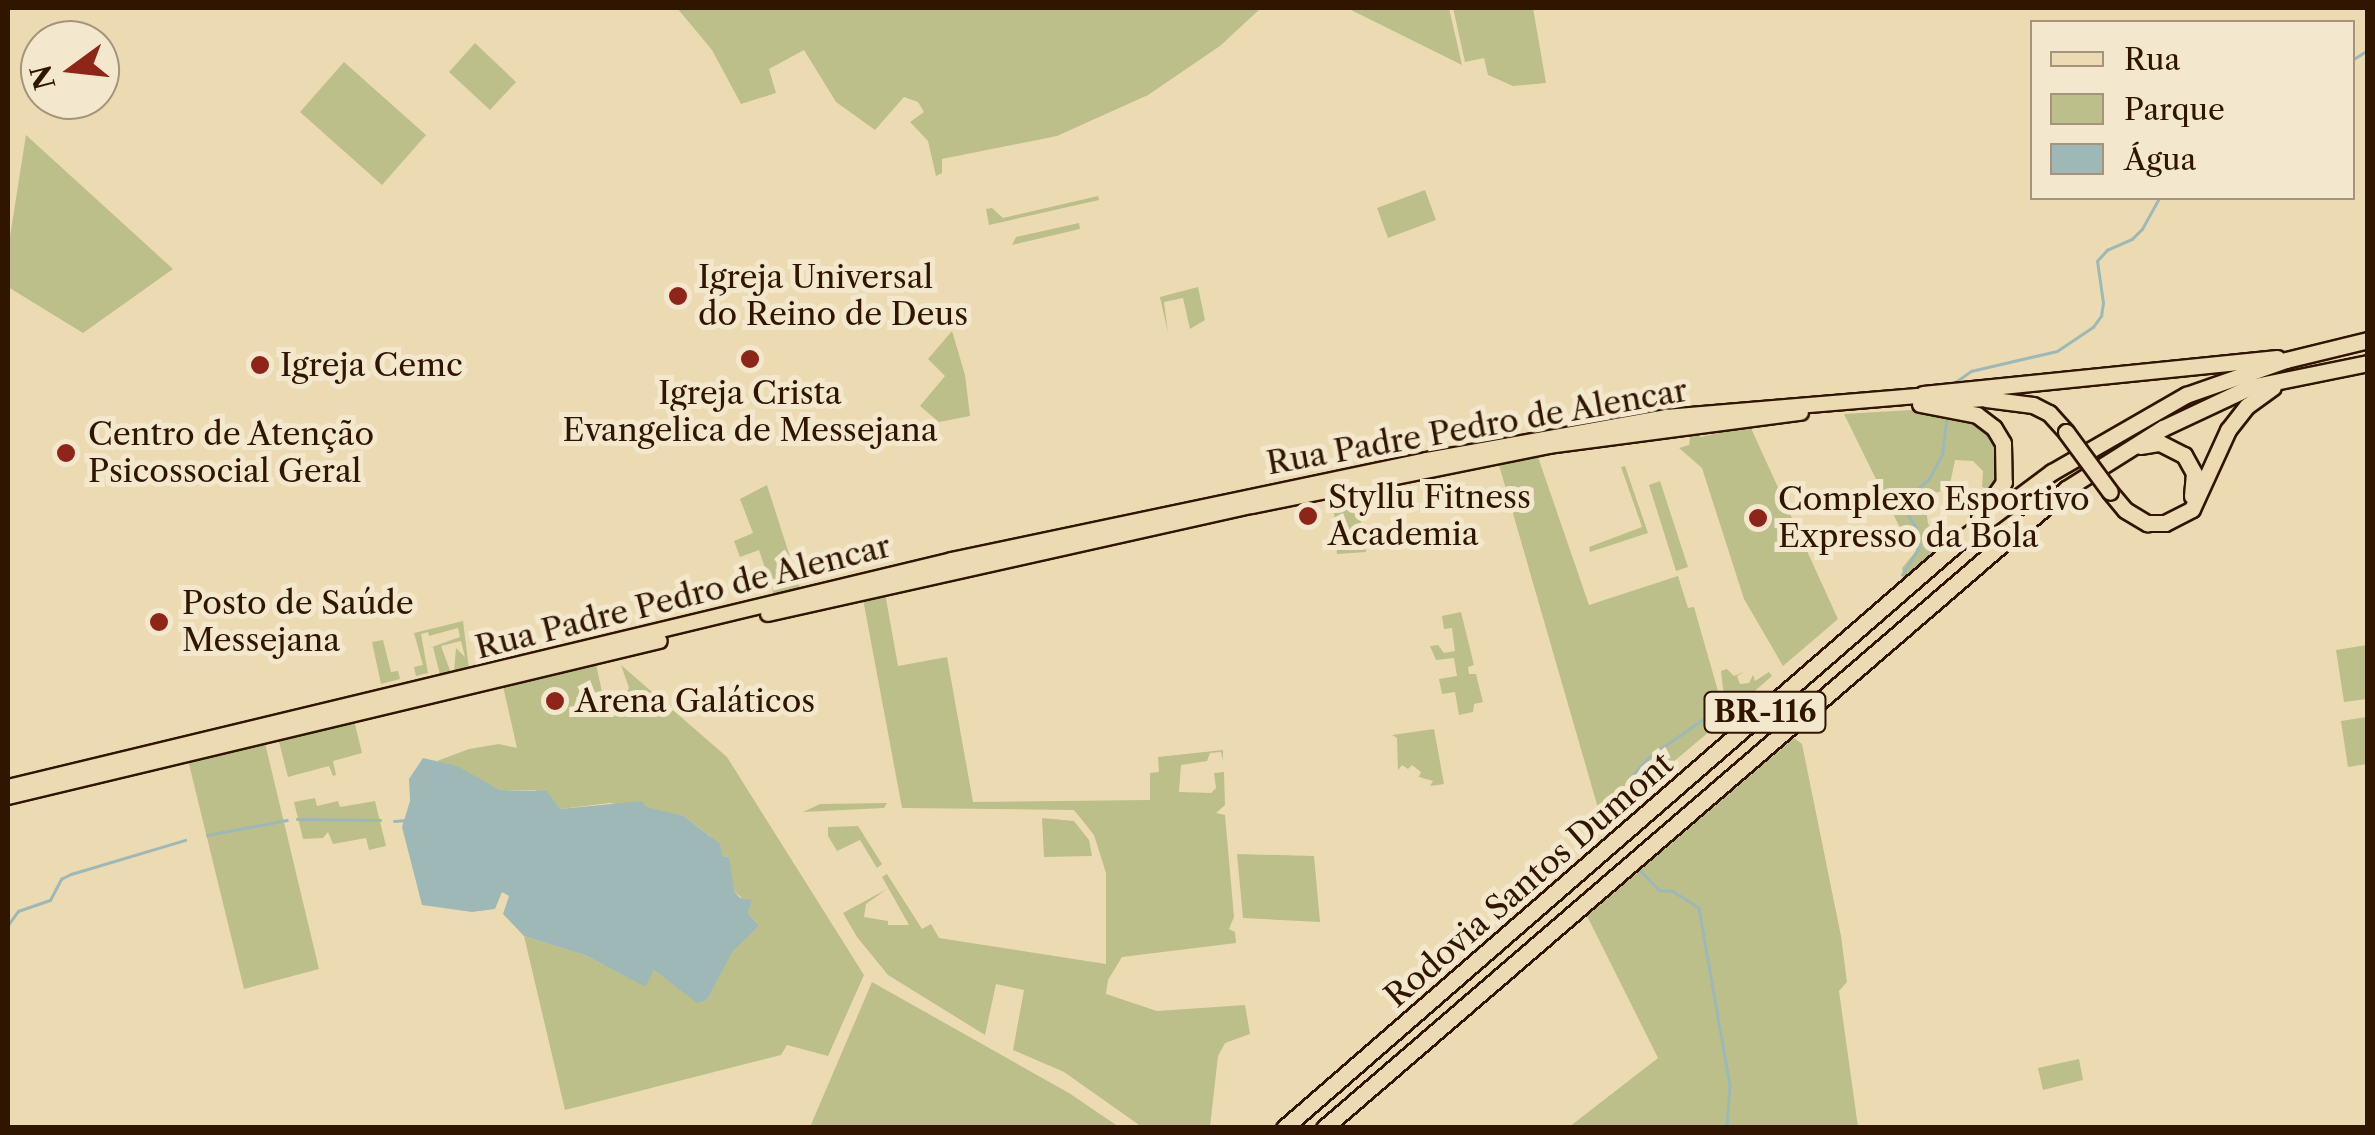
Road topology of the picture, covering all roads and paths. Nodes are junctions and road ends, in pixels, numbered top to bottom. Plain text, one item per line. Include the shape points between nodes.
1 (2363, 339) edge
2 (2286, 360) junction
3 (2368, 363) edge
4 (2326, 368) junction
5 (2368, 372) edge
6 (2282, 378) junction
7 (1921, 399) junction
8 (1986, 399) joint
9 (2125, 450) junction
10 (2184, 514) junction
11 (1962, 539) junction
12 (424, 693) junction
13 (8, 787) edge
14 (8, 797) edge
15 (1284, 1128) edge
16 (1324, 1128) edge

1 - 2 highway, Rodovia Santos Dumont / BR-116
2 - 7 highway via 2161,368
2 - 11 highway, Rodovia Santos Dumont / BR-116 via 2144,416 2069,460
3 - 4 highway, Rodovia Santos Dumont / BR-116
4 - 5 main road, BR-116
4 - 6 highway, Rodovia Santos Dumont / BR-116
6 - 9 highway, Rodovia Santos Dumont / BR-116 via 2203,407
6 - 10 highway via 2236,418 2200,496
7 - 8 main road, Rua Padre Pedro de Alencar
7 - 11 highway via 1977,416 2003,443 2002,488
7 - 12 main road, Rua Padre Pedro de Alencar via 1546,441 843,592
8 - 10 highway, bridge via 2033,404 2049,413 2125,510 2146,523 2165,524
9 - 10 highway via 2160,443 2184,455 2195,481
9 - 16 highway, Rodovia Santos Dumont / BR-116 via 2029,518
11 - 15 highway, Rodovia Santos Dumont / BR-116
12 - 13 main road, Rua Padre Pedro de Alencar
12 - 14 main road, Rua Padre Pedro de Alencar

